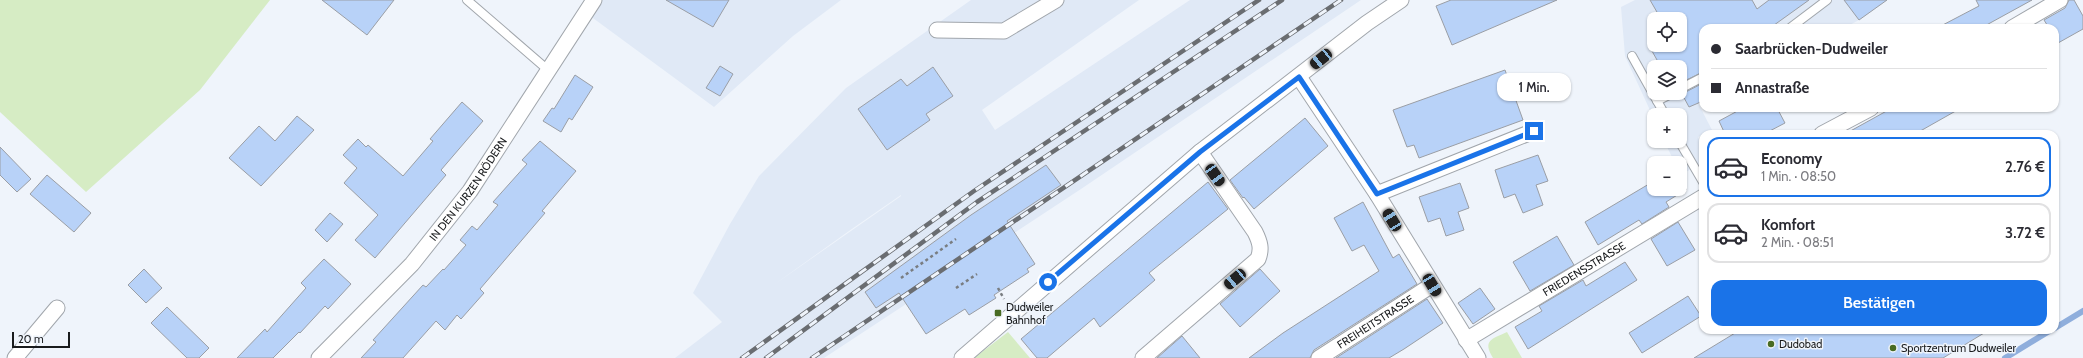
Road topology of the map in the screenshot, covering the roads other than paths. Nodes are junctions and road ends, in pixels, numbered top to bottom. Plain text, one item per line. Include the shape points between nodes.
1 (467, 0) edge
2 (594, 0) edge
3 (1056, 0) edge
4 (1401, 0) edge
5 (1827, 0) edge
6 (2060, 0) edge
7 (1795, 24) edge
8 (2019, 24) edge
9 (937, 30) dead end
10 (1632, 56) dead end
11 (548, 70) junction
12 (1299, 77) junction
13 (1699, 79) edge
14 (1687, 85) edge
15 (1657, 101) joint
16 (1660, 108) edge
17 (1863, 112) edge
18 (1830, 130) edge
19 (1534, 131) dead end
20 (1683, 148) edge
21 (1200, 152) junction
22 (1699, 175) edge
23 (1377, 194) junction
24 (1699, 199) edge
25 (1432, 285) junction
26 (57, 308) dead end
27 (1466, 340) junction
28 (15, 358) edge
29 (319, 358) edge
30 (962, 358) edge
31 (1143, 358) edge
32 (1319, 358) edge
33 (1478, 358) edge

1 - 11 lane
2 - 11 street, IN DEN KURZEN RÖDERN
3 - 9 street via 1004,31
4 - 12 street via 1367,23
5 - 7 lane
6 - 8 street
10 - 15 lane
11 - 29 street, IN DEN KURZEN RÖDERN via 470,191 440,230 412,264
12 - 21 street
12 - 23 street
13 - 14 lane
15 - 16 lane
17 - 18 street
19 - 23 street
20 - 22 lane
21 - 30 street
21 - 31 street via 1255,232 1260,241 1261,251 1258,259
23 - 25 street
24 - 27 street, FRIEDENSSTRASSE
25 - 27 street
25 - 32 street, FREIHEITSTRASSE
26 - 28 street
27 - 33 street

